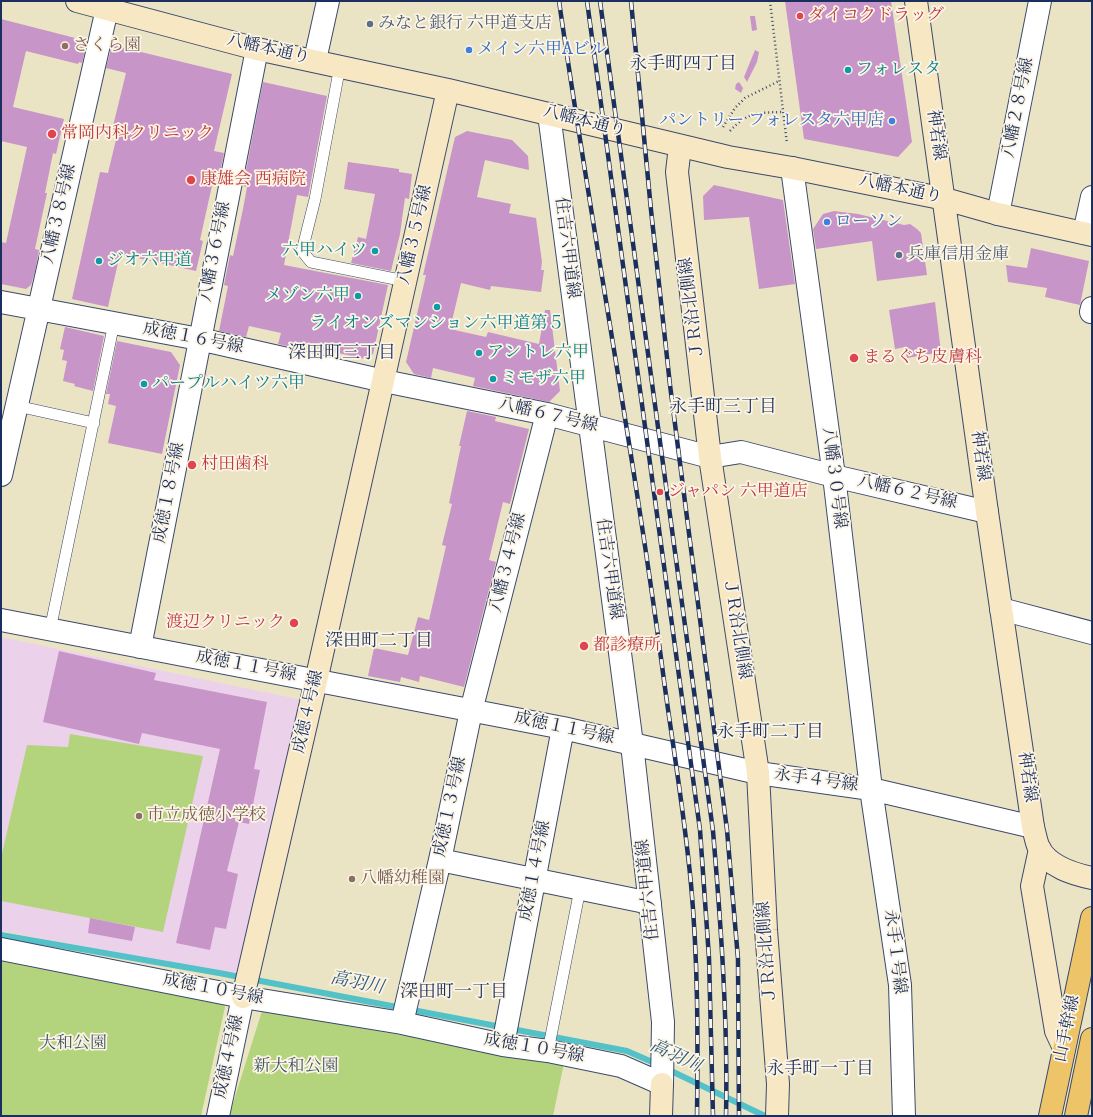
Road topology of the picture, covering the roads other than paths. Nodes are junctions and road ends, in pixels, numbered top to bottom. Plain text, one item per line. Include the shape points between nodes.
1 (77, 1) edge
2 (328, 1) edge
3 (916, 1) edge
4 (1040, 1) edge
5 (108, 5) edge
6 (257, 49) junction
7 (315, 60) junction
8 (340, 66) junction
9 (448, 90) junction
10 (549, 114) junction
11 (680, 146) junction
12 (792, 168) junction
13 (1092, 197) edge
14 (944, 199) junction
15 (998, 214) junction
16 (1088, 234) edge
17 (405, 281) junction
18 (1, 302) edge
19 (38, 310) junction
20 (114, 323) junction
21 (199, 339) junction
22 (384, 381) junction
23 (16, 406) junction
24 (547, 414) junction
25 (94, 423) junction
26 (589, 424) junction
27 (710, 457) junction
28 (1, 475) edge
29 (834, 476) junction
30 (987, 512) junction
31 (1001, 609) junction
32 (1, 620) edge
33 (50, 630) junction
34 (1092, 633) edge
35 (140, 647) junction
36 (316, 681) junction
37 (471, 711) junction
38 (564, 728) junction
39 (632, 744) junction
40 (758, 773) junction
41 (871, 789) junction
42 (1034, 827) junction
43 (1040, 849) junction
44 (440, 860) junction
45 (1092, 878) edge
46 (534, 880) junction
47 (580, 889) junction
48 (650, 904) junction
49 (1092, 918) edge
50 (1, 949) edge
51 (245, 986) junction
52 (403, 1022) junction
53 (1092, 1039) edge
54 (504, 1041) junction
55 (548, 1048) junction
56 (1064, 1048) junction
57 (662, 1084) junction
58 (777, 1115) edge
59 (218, 1116) edge
60 (661, 1116) edge
61 (904, 1116) edge
62 (1050, 1116) edge
63 (1076, 1116) edge

1 - 5 street, 八幡本通り
2 - 7 street
3 - 14 street, 神若線
4 - 15 street, 八幡２８号線
5 - 6 street, 八幡本通り
5 - 19 street, 八幡３８号線
6 - 7 street, 八幡本通り
6 - 21 street, 八幡３６号線
7 - 8 street, 八幡本通り
8 - 9 street, 八幡本通り
8 - 17 lane via 315,199 302,251 312,262
9 - 10 street, 八幡本通り
9 - 17 street, 八幡３５号線
10 - 11 street, 八幡本通り
10 - 26 street, 住吉六甲道線
11 - 12 street, 八幡本通り via 728,158
11 - 27 street, ＪＲ沿北側線 via 677,172
12 - 14 street, 八幡本通り
12 - 29 street, 八幡３０号線
13 - 16 street
14 - 15 street, 八幡本通り
14 - 30 street, 神若線
15 - 16 street, 八幡本通り
17 - 22 street, 八幡３５号線
18 - 19 street, 成徳１６号線
19 - 20 street, 成徳１６号線
19 - 23 street, 八幡３８号線
20 - 21 street, 成徳１６号線
20 - 25 lane
21 - 22 street, 成徳１６号線
21 - 35 street, 成徳１８号線
22 - 24 street, 八幡６７号線
22 - 36 street, 成徳４号線
23 - 25 lane
23 - 28 street, 八幡３８号線
24 - 26 street, 八幡６７号線
24 - 37 street, 八幡３４号線
25 - 33 lane
26 - 27 street, 八幡６７号線
26 - 39 street, 住吉六甲道線
27 - 29 street, 八幡６２号線 via 741,452
27 - 40 street, ＪＲ沿北側線
29 - 30 street, 八幡６２号線
29 - 41 street, 八幡３０号線
30 - 31 street, 神若線
31 - 34 street
31 - 42 street, 神若線
32 - 33 street, 成徳１１号線
33 - 35 street, 成徳１１号線
35 - 36 street, 成徳１１号線
36 - 37 street, 成徳１１号線
36 - 51 street, 成徳４号線
37 - 38 street, 成徳１１号線
37 - 44 street, 成徳１３号線
38 - 39 street, 成徳１１号線
38 - 46 street, 成徳１４号線
39 - 40 street, 永手４号線
39 - 48 street, 住吉六甲道線
40 - 41 street, 永手４号線
40 - 58 street, ＪＲ沿北側線 via 766,930 778,1084
41 - 42 street, 永手４号線
41 - 61 street, 永手１号線 via 900,985
42 - 43 street, 神若線
43 - 45 street, 神若線 via 1055,866
43 - 56 street via 1032,886 1056,1031
44 - 46 street
44 - 52 street, 成徳１３号線
46 - 47 street
46 - 54 street, 成徳１４号線
47 - 48 street
47 - 55 lane
48 - 57 street, 住吉六甲道線 via 664,1022
49 - 56 main road, 山手幹線
50 - 51 street, 成徳１０号線
51 - 52 street, 成徳１０号線
51 - 59 street, 成徳４号線
52 - 54 street, 成徳１０号線
53 - 63 main road, 山手幹線
54 - 55 street, 成徳１０号線
55 - 57 street, 成徳１０号線 via 621,1066
56 - 62 main road, 山手幹線
57 - 60 street

